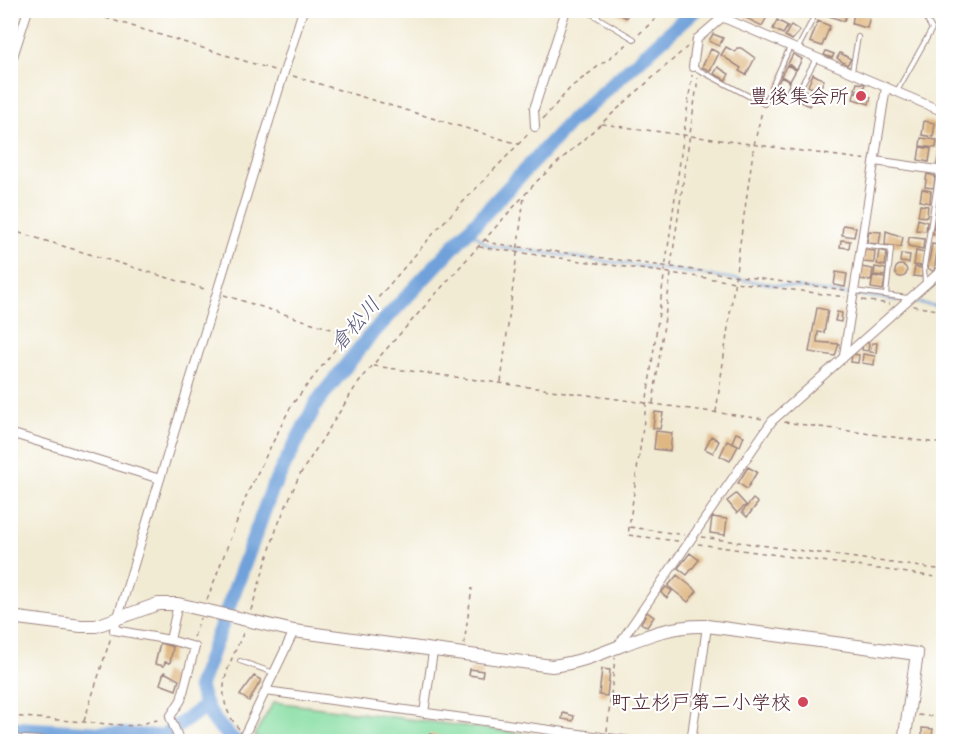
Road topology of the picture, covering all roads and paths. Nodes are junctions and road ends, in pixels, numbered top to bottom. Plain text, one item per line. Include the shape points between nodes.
1 (28, 10) edge
2 (80, 10) edge
3 (303, 10) edge
4 (566, 10) edge
5 (585, 10) edge
6 (665, 10) edge
7 (705, 10) edge
8 (731, 10) edge
9 (921, 10) edge
10 (724, 17) junction
11 (813, 18) dead end
12 (858, 37) dead end
13 (634, 39) junction
14 (697, 39) junction
15 (794, 49) junction
16 (816, 59) junction
17 (10, 66) edge
18 (696, 67) junction
19 (285, 73) junction
20 (852, 74) junction
21 (802, 84) dead end
22 (886, 87) junction
23 (897, 92) junction
24 (764, 104) junction
25 (944, 112) edge
26 (601, 123) junction
27 (535, 128) junction
28 (683, 135) junction
29 (690, 136) junction
30 (518, 144) junction
31 (753, 145) junction
32 (875, 161) junction
33 (941, 171) edge
34 (524, 195) junction
35 (10, 230) edge
36 (485, 239) junction
37 (862, 245) junction
38 (478, 247) junction
39 (519, 247) junction
40 (518, 253) junction
41 (665, 267) junction
42 (671, 267) junction
43 (944, 268) edge
44 (664, 273) junction
45 (671, 274) junction
46 (735, 276) junction
47 (734, 282) junction
48 (926, 284) junction
49 (218, 293) junction
50 (854, 295) junction
51 (886, 295) junction
52 (904, 302) junction
53 (944, 311) edge
54 (347, 334) junction
55 (847, 334) junction
56 (864, 338) junction
57 (844, 356) junction
58 (372, 366) junction
59 (500, 383) junction
60 (646, 403) junction
61 (653, 404) junction
62 (716, 412) junction
63 (772, 421) junction
64 (10, 433) edge
65 (944, 444) edge
66 (160, 479) junction
67 (629, 527) junction
68 (691, 539) junction
69 (944, 570) edge
70 (944, 578) edge
71 (472, 588) dead end
72 (178, 604) junction
73 (203, 609) junction
74 (10, 617) edge
75 (249, 620) junction
76 (115, 624) junction
77 (706, 626) junction
78 (294, 632) junction
79 (170, 640) junction
80 (192, 646) junction
81 (616, 648) junction
82 (433, 652) junction
83 (462, 655) junction
84 (240, 661) dead end
85 (275, 673) junction
86 (266, 691) junction
87 (424, 713) junction
88 (908, 714) junction
89 (10, 716) edge
90 (170, 717) junction
91 (944, 718) edge
92 (84, 722) junction
93 (10, 737) edge
94 (242, 737) edge
95 (606, 737) junction
96 (81, 741) edge
97 (180, 741) edge
98 (638, 741) edge
99 (691, 741) edge
100 (904, 741) edge

1 - 17 street
2 - 19 path
3 - 19 street
4 - 27 street via 534,109
5 - 13 lane
6 - 13 path
7 - 10 street
8 - 10 street
9 - 23 lane via 932,30
10 - 14 street
10 - 15 street
11 - 15 lane
12 - 20 lane
13 - 27 path via 571,87
14 - 18 street
14 - 26 path
15 - 16 street
15 - 24 lane
16 - 20 street
16 - 21 lane
18 - 24 lane
18 - 28 path
18 - 29 path
19 - 30 path
19 - 49 street
20 - 22 street
22 - 23 street
22 - 32 street
23 - 25 street
24 - 31 path
26 - 28 path
26 - 34 path
27 - 30 path
28 - 29 path
28 - 41 path
29 - 31 path
29 - 42 path
30 - 54 path via 440,226
31 - 32 path
31 - 46 path
32 - 33 street
32 - 37 street
33 - 48 lane via 924,267
34 - 36 path
34 - 39 path
35 - 49 path
36 - 38 path
36 - 39 path
37 - 50 street
37 - 51 lane via 891,249
38 - 40 path
38 - 58 path
39 - 40 path
39 - 41 path
40 - 44 path
40 - 59 path
41 - 42 path
41 - 44 path
42 - 46 path
43 - 48 street
44 - 45 path
44 - 60 path
45 - 47 path
45 - 61 path
46 - 47 path
46 - 50 path
47 - 50 path
47 - 62 path
48 - 52 street
49 - 54 path
49 - 66 street
50 - 51 lane
50 - 52 path
50 - 55 street
51 - 52 lane
52 - 53 path
52 - 56 street
54 - 73 path via 291,406 273,438
55 - 56 street
55 - 57 street
56 - 57 street
57 - 63 street
58 - 59 path
58 - 75 path via 299,476 267,556
59 - 60 path
60 - 61 path
60 - 67 path
61 - 62 path
62 - 63 path
63 - 65 path
63 - 68 street
64 - 66 street
66 - 76 street
67 - 68 path
67 - 68 path via 628,535
68 - 69 path
68 - 70 path
68 - 81 street
71 - 83 path
72 - 73 street
72 - 76 street via 158,604
72 - 79 street
73 - 75 street
73 - 80 path
74 - 76 street via 81,626
75 - 78 street
75 - 94 path via 225,670 223,688 230,715
76 - 79 street
76 - 92 path
77 - 81 street via 666,628
77 - 88 street via 917,654
77 - 99 street
78 - 82 street
78 - 85 street
79 - 80 street
80 - 90 street via 195,647 181,700
81 - 83 street via 590,659 552,666
81 - 95 path
82 - 83 street
82 - 87 street
84 - 85 lane
85 - 86 street
86 - 87 street
86 - 94 street
87 - 95 street
88 - 91 path
88 - 100 street
89 - 92 path
90 - 92 path via 133,726
90 - 97 street
93 - 96 lane
95 - 98 street

